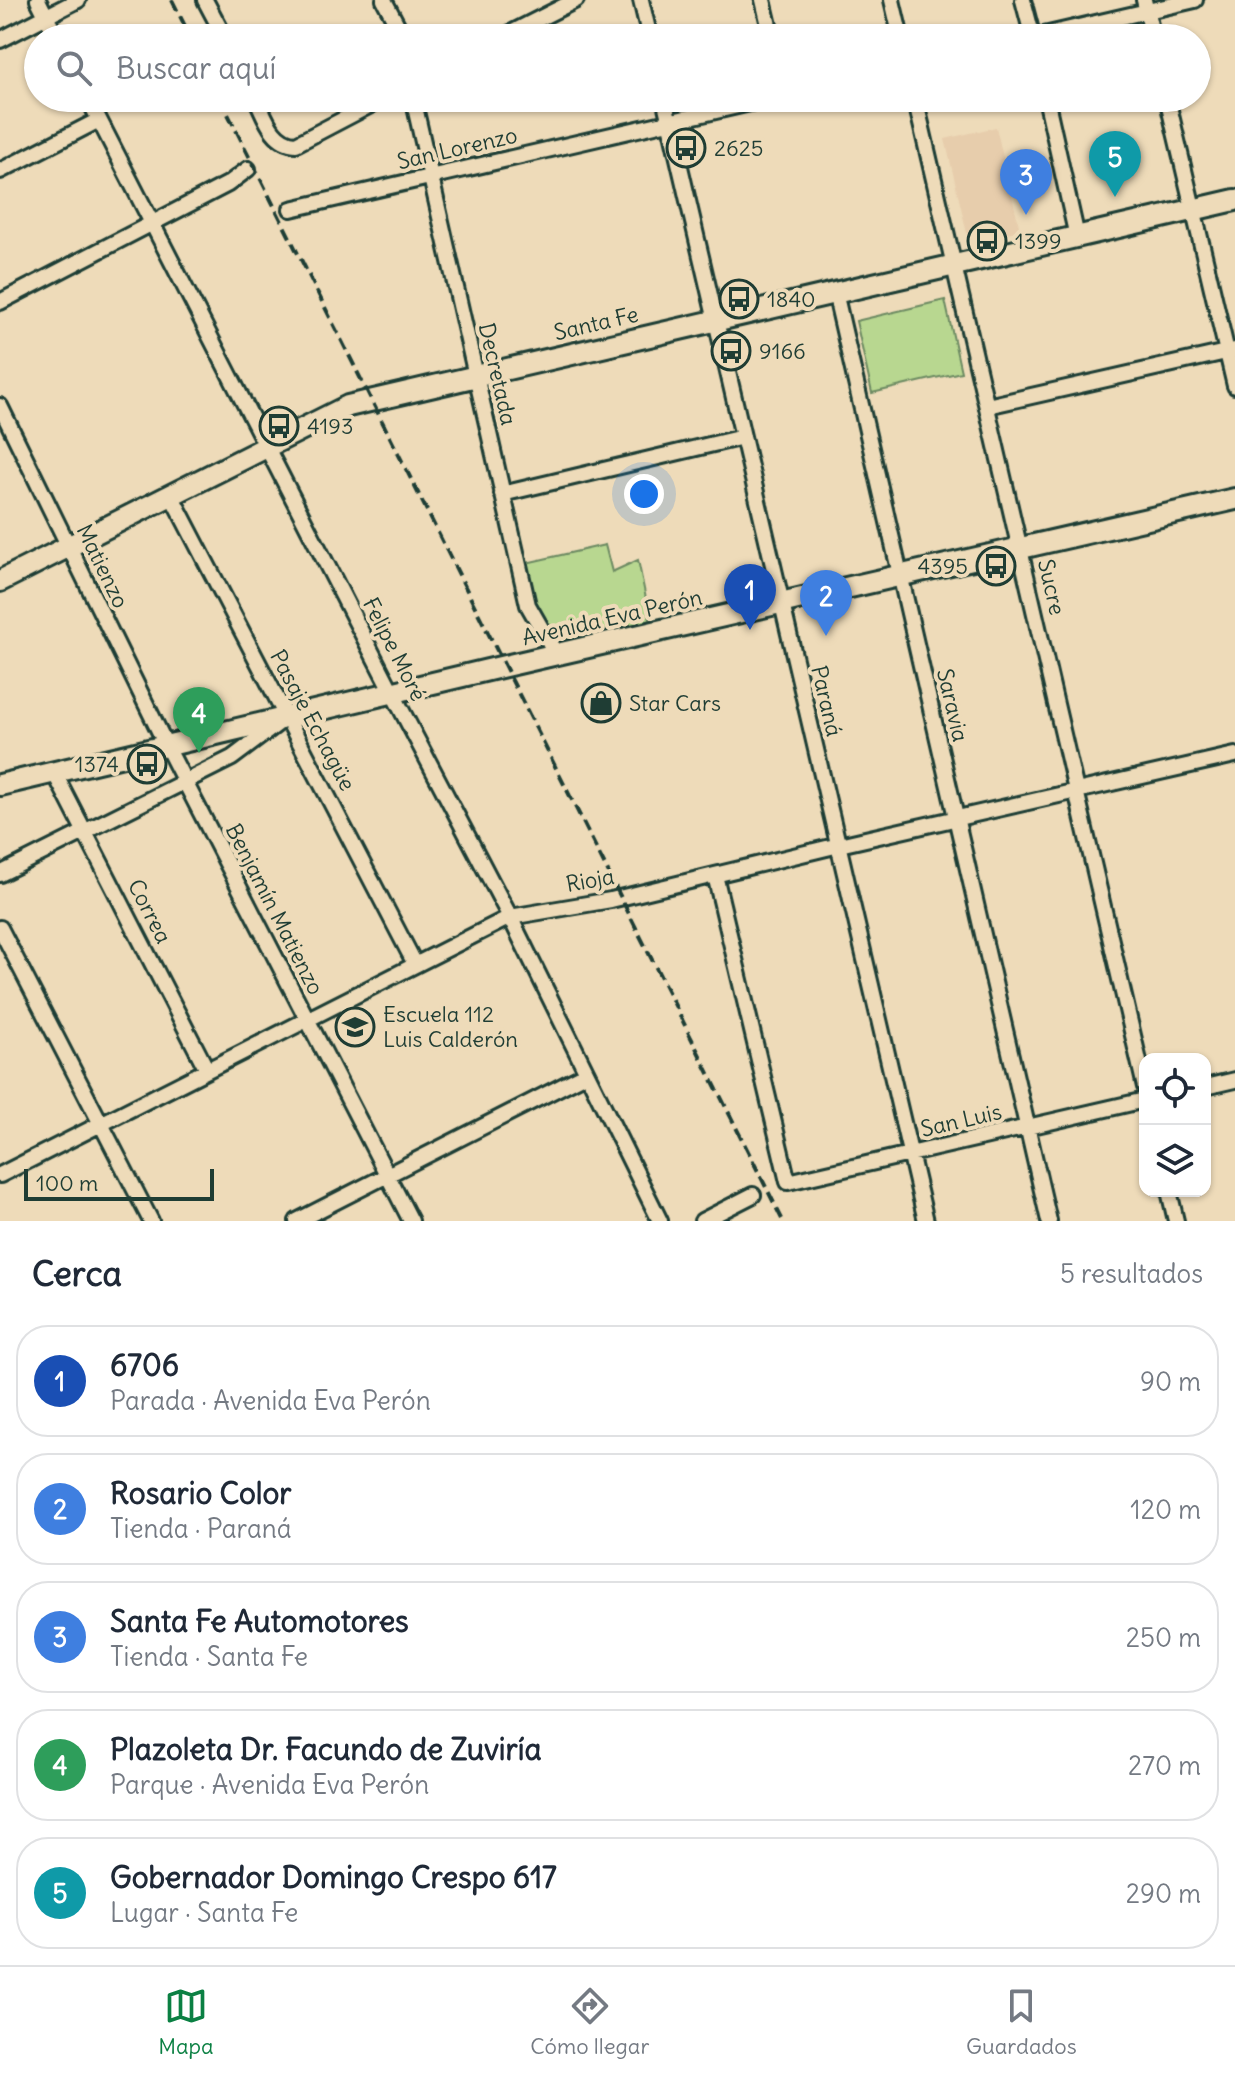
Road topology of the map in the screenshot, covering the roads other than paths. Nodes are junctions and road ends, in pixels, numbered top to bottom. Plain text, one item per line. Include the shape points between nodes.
1 (38, 0) edge
2 (78, 0) edge
3 (205, 0) edge
4 (384, 0) edge
5 (576, 0) edge
6 (641, 0) edge
7 (763, 0) edge
8 (892, 0) edge
9 (1023, 0) edge
10 (1195, 0) edge
11 (1145, 6) edge
12 (46, 16) junction
13 (31, 24) edge
14 (50, 24) edge
15 (218, 24) edge
16 (397, 24) edge
17 (529, 24) edge
18 (647, 24) edge
19 (769, 24) edge
20 (898, 24) edge
21 (1029, 24) edge
22 (1081, 24) edge
23 (24, 27) edge
24 (0, 40) edge
25 (95, 112) edge
26 (264, 112) edge
27 (357, 112) edge
28 (416, 112) edge
29 (668, 112) edge
30 (712, 112) edge
31 (918, 112) edge
32 (1049, 112) edge
33 (1170, 112) edge
34 (99, 120) junction
35 (670, 122) junction
36 (248, 169) dead end
37 (0, 171) edge
38 (431, 177) junction
39 (1235, 200) edge
40 (291, 209) dead end
41 (1193, 210) junction
42 (153, 223) junction
43 (1077, 237) junction
44 (954, 265) junction
45 (835, 292) junction
46 (0, 302) edge
47 (716, 320) junction
48 (1231, 351) edge
49 (476, 375) junction
50 (1235, 386) edge
51 (0, 406) edge
52 (987, 406) junction
53 (15, 436) junction
54 (743, 437) junction
55 (0, 444) edge
56 (267, 447) junction
57 (502, 494) junction
58 (171, 495) junction
59 (1235, 499) edge
60 (69, 546) junction
61 (1020, 548) junction
62 (900, 576) junction
63 (0, 581) edge
64 (782, 603) junction
65 (556, 654) junction
66 (392, 692) junction
67 (286, 717) junction
68 (166, 745) junction
69 (1235, 755) edge
70 (54, 772) junction
71 (185, 782) junction
72 (0, 785) edge
73 (1076, 791) junction
74 (956, 818) junction
75 (85, 831) junction
76 (839, 845) junction
77 (0, 874) edge
78 (715, 875) junction
79 (510, 917) junction
80 (0, 928) edge
81 (415, 964) junction
82 (307, 1020) junction
83 (1139, 1061) edge
84 (207, 1070) junction
85 (586, 1074) junction
86 (1235, 1080) edge
87 (1211, 1086) edge
88 (1139, 1101) edge
89 (101, 1124) junction
90 (1027, 1127) junction
91 (911, 1154) junction
92 (0, 1175) edge
93 (388, 1175) junction
94 (753, 1195) dead end
95 (1170, 1197) edge
96 (151, 1221) edge
97 (297, 1221) edge
98 (411, 1221) edge
99 (660, 1221) edge
100 (702, 1221) edge
101 (926, 1221) edge
102 (1049, 1221) edge
103 (1176, 1221) edge

1 - 12 street
2 - 12 street
3 - 15 street
4 - 16 street
5 - 17 street
6 - 18 street
7 - 19 street
8 - 20 street
9 - 21 street
10 - 11 street
11 - 22 street
12 - 13 street
12 - 14 street
23 - 24 street
25 - 34 street, Felipe Moré
26 - 27 street via 277,137 296,144
28 - 38 street, Decretada
29 - 35 street, Paraná
30 - 35 street, San Lorenzo
31 - 44 street, Sucre
32 - 43 street
33 - 41 street
34 - 37 street
34 - 42 street, Felipe Moré
35 - 38 street, San Lorenzo
35 - 47 street, Paraná
36 - 42 street
38 - 40 street, San Lorenzo
38 - 49 street, Decretada
39 - 41 main road, Santa Fe
41 - 43 main road, Santa Fe
41 - 48 street
42 - 46 street
42 - 56 street, Felipe Moré
43 - 44 main road, Santa Fe
44 - 45 main road, Santa Fe
44 - 52 street, Sucre
45 - 47 main road, Santa Fe
45 - 62 street, Saravia
47 - 49 main road, Santa Fe
47 - 54 street, Paraná
48 - 50 street
48 - 52 street
49 - 56 main road, Santa Fe via 348,406
49 - 57 street, Decretada
51 - 53 street, Matienzo
52 - 61 street, Sucre
53 - 55 street
53 - 60 street, Matienzo
54 - 57 street
54 - 64 street, Paraná
56 - 58 main road, Santa Fe
56 - 66 street, Felipe Moré
57 - 65 street, Decretada via 528,605
58 - 60 main road, Santa Fe
58 - 67 street, Pasaje Echagüe
59 - 61 main road, Avenida Eva Perón
60 - 63 main road, Santa Fe
60 - 68 street, Matienzo
61 - 62 main road, Avenida Eva Perón
61 - 73 street, Sucre
62 - 64 main road, Avenida Eva Perón
62 - 74 street, Saravia
64 - 65 main road, Avenida Eva Perón
64 - 76 street, Paraná
65 - 66 main road, Avenida Eva Perón
66 - 67 main road, Avenida Eva Perón
66 - 79 street, Felipe Moré
67 - 68 main road, Avenida Eva Perón
67 - 71 street via 232,758
67 - 81 street, Pasaje Echagüe
68 - 70 main road, Avenida Eva Perón
68 - 71 street, Benjamín Matienzo
69 - 73 street, Rioja
70 - 72 main road, Avenida Eva Perón
70 - 75 street, Correa
71 - 75 street
71 - 82 street, Benjamín Matienzo
73 - 74 street, Rioja
73 - 83 street, Sucre
74 - 76 street, Rioja
74 - 90 street, Saravia
75 - 77 street
75 - 84 street, Correa
76 - 78 street, Rioja
76 - 91 street, Paraná
78 - 79 street, Rioja
78 - 91 street, San Luis via 788,1182
79 - 81 street, Rioja
79 - 85 street, Felipe Moré
80 - 89 street
81 - 82 street, Rioja
82 - 84 street, Rioja
82 - 93 street, Benjamín Matienzo
84 - 89 street, Rioja
85 - 93 street
85 - 99 street, Felipe Moré
86 - 87 street
88 - 90 street, San Luis
89 - 92 street, Rioja
89 - 96 street
90 - 91 street, San Luis
90 - 102 street, Saravia
91 - 101 street, Paraná
93 - 97 street
93 - 98 street, Benjamín Matienzo
94 - 100 street
95 - 103 street

